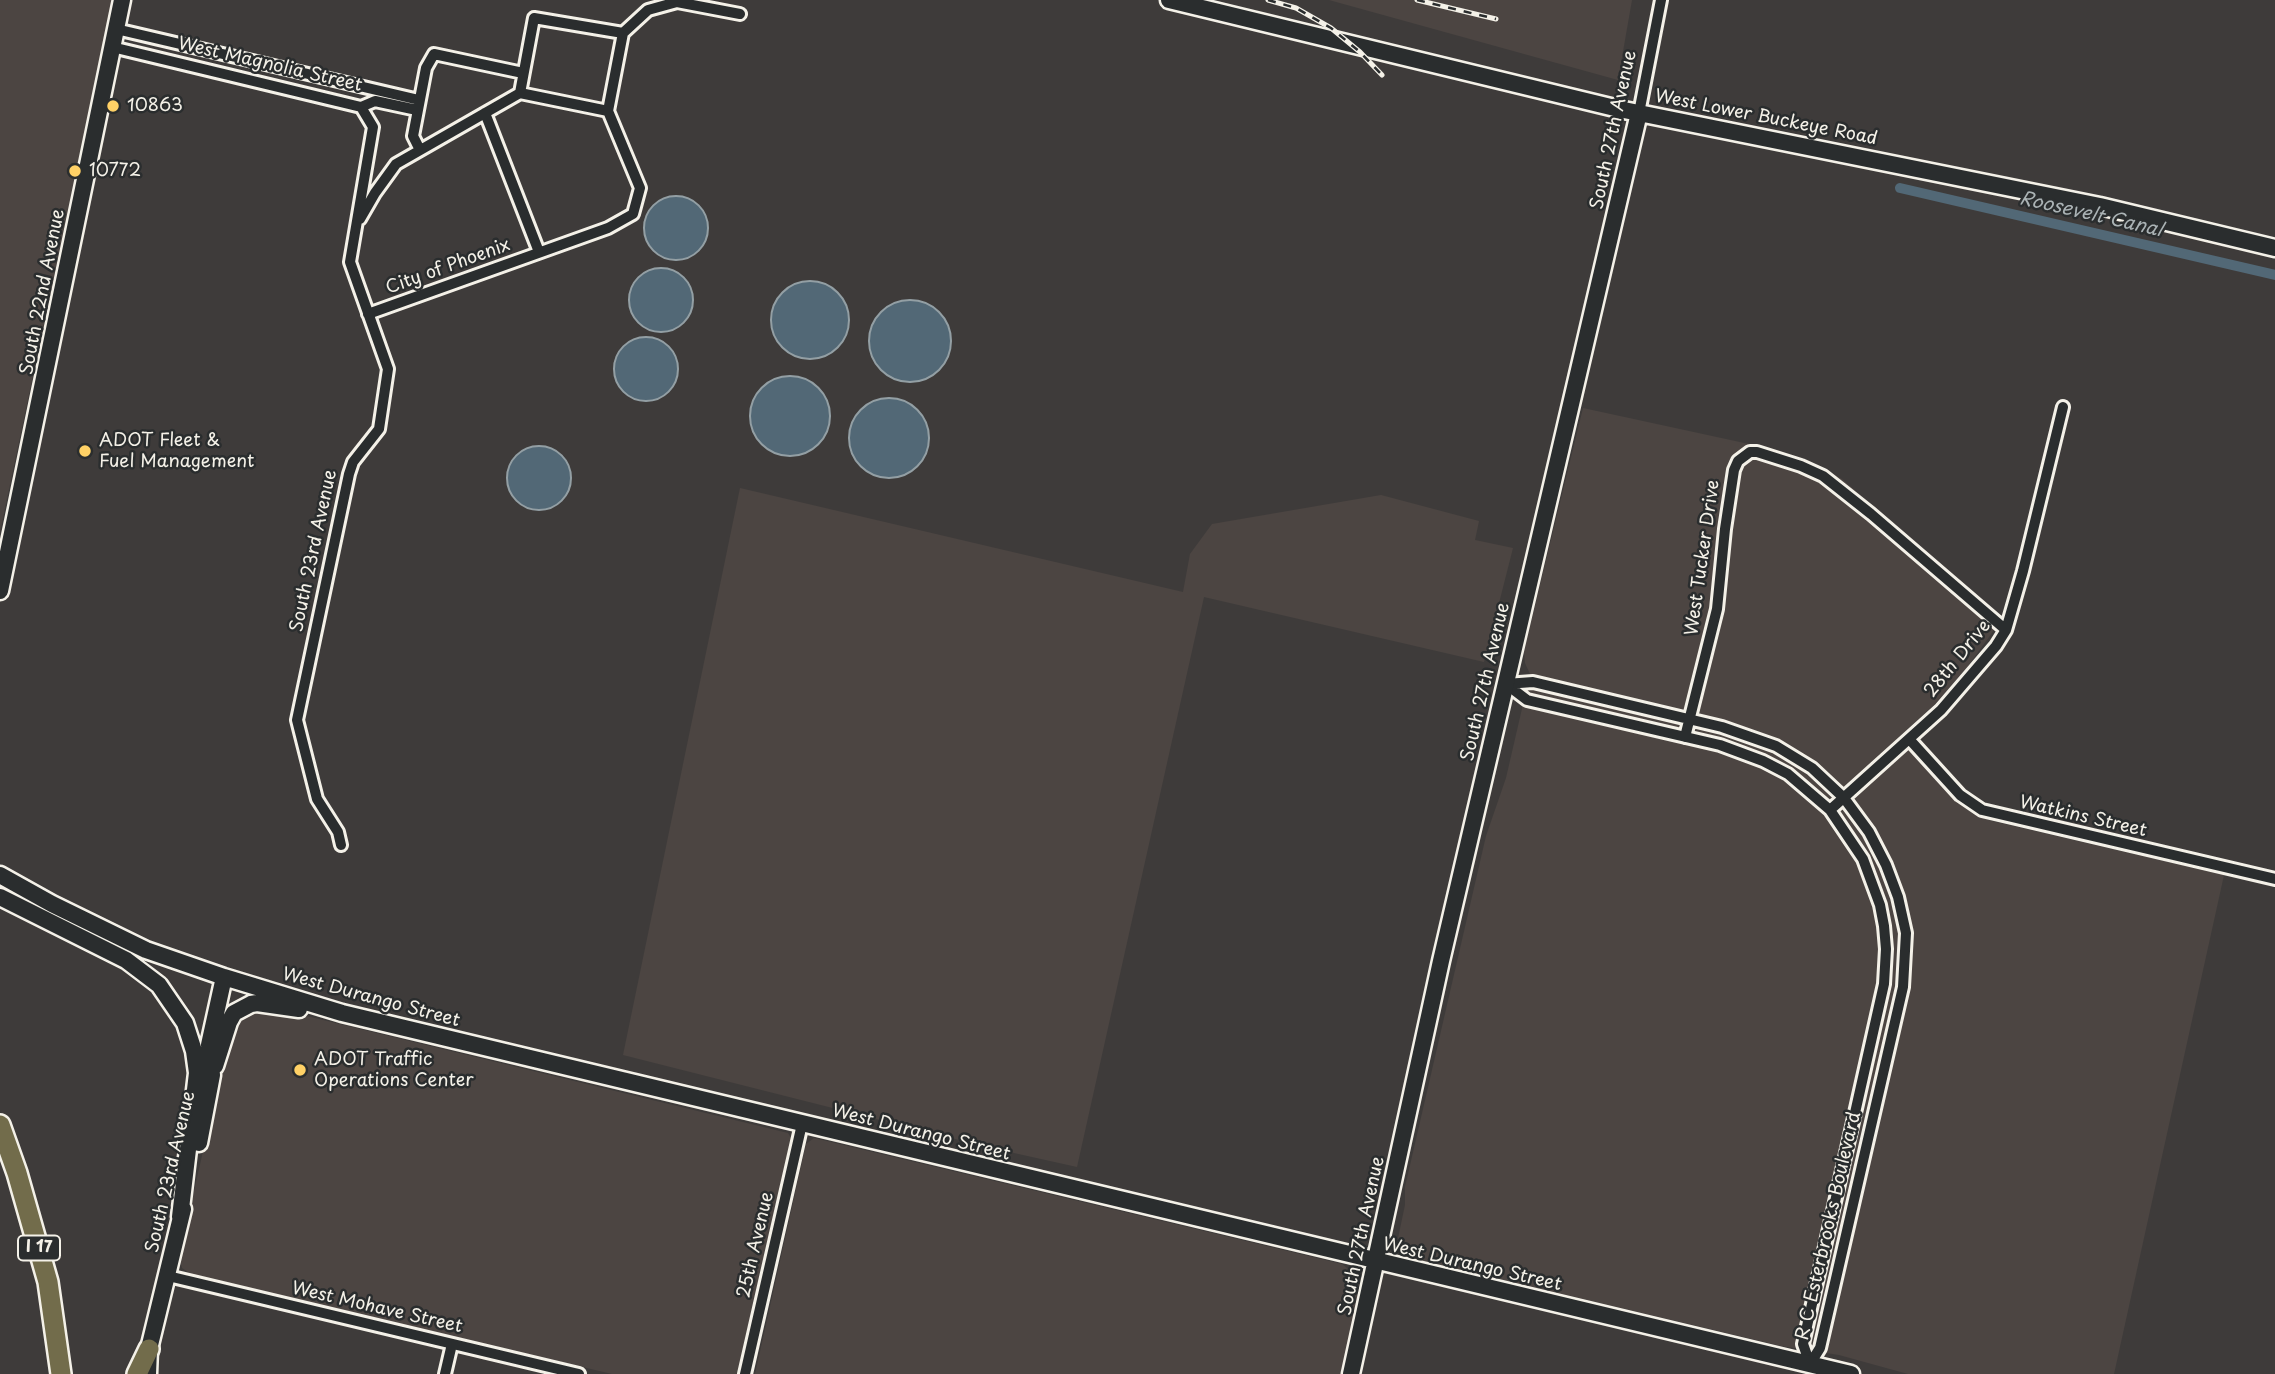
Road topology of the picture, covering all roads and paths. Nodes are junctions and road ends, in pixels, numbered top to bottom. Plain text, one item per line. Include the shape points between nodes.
1 (122, 0) edge
2 (1169, 0) edge
3 (1661, 0) edge
4 (740, 14) dead end
5 (116, 29) junction
6 (623, 33) junction
7 (160, 39) junction
8 (113, 47) junction
9 (155, 58) junction
10 (523, 73) junction
11 (520, 93) junction
12 (418, 105) junction
13 (361, 107) junction
14 (608, 111) junction
15 (485, 113) junction
16 (1639, 113) junction
17 (420, 150) junction
18 (356, 227) junction
19 (2275, 248) edge
20 (539, 252) junction
21 (368, 314) junction
22 (2063, 407) dead end
23 (0, 591) edge
24 (2006, 630) junction
25 (1506, 684) junction
26 (1690, 719) junction
27 (1685, 737) junction
28 (1910, 740) junction
29 (1844, 798) junction
30 (1830, 810) junction
31 (341, 845) dead end
32 (0, 875) edge
33 (2275, 879) edge
34 (0, 897) edge
35 (224, 977) junction
36 (342, 1013) junction
37 (212, 1075) junction
38 (802, 1124) junction
39 (0, 1125) edge
40 (180, 1217) junction
41 (1375, 1262) junction
42 (168, 1276) junction
43 (452, 1344) junction
44 (149, 1349) junction
45 (1815, 1368) edge
46 (61, 1374) edge
47 (137, 1374) edge
48 (148, 1374) edge
49 (445, 1374) edge
50 (579, 1374) edge
51 (745, 1374) edge
52 (1351, 1374) edge
53 (1851, 1374) edge

1 - 5 main road, South 22nd Avenue
2 - 16 main road, West Lower Buckeye Road
3 - 16 street, South 27th Avenue
4 - 6 street via 677,2 649,10
5 - 7 street, West Magnolia Street
5 - 8 main road, South 22nd Avenue
6 - 10 street via 534,18
6 - 14 street
7 - 9 street, West Magnolia Street
7 - 12 street, West Magnolia Street
8 - 9 street, West Magnolia Street
8 - 23 main road, South 22nd Avenue
9 - 13 street, West Magnolia Street
10 - 11 street
10 - 12 street via 434,54 425,68
11 - 14 street
11 - 15 street
12 - 13 street, West Magnolia Street via 375,100
12 - 17 street via 413,136
13 - 18 street, South 23rd Avenue via 373,127
14 - 20 street, City of Phoenix via 640,188 633,214 608,228
15 - 17 street
15 - 20 street, City of Phoenix
16 - 19 main road, West Lower Buckeye Road via 2073,201
16 - 25 main road, South 27th Avenue
17 - 18 street via 396,163
18 - 21 street, South 23rd Avenue via 350,262
20 - 21 street, City of Phoenix
21 - 31 street, South 23rd Avenue via 388,369 379,429 353,461 349,474 297,720 317,799
22 - 24 street, 28th Drive
24 - 26 street, West Tucker Drive via 1823,476 1750,452 1734,470 1717,609
24 - 28 street, 28th Drive via 1960,689
25 - 26 street, R C Esterbrooks Boulevard via 1533,682
25 - 27 street, R C Esterbrooks Boulevard via 1527,700
25 - 41 main road, South 27th Avenue
26 - 27 street, West Tucker Drive
26 - 29 street, R C Esterbrooks Boulevard via 1776,746 1812,768
27 - 30 street, R C Esterbrooks Boulevard via 1763,761 1788,774
28 - 29 street, 28th Drive
28 - 33 street, Watkins Street via 1960,795 1982,810
29 - 30 street, 28th Drive
29 - 45 street, R C Esterbrooks Boulevard via 1870,832 1886,865 1901,909 1906,956 1903,987
30 - 45 street, R C Esterbrooks Boulevard via 1853,841 1873,884 1886,949 1881,1002 1804,1340
32 - 35 main road, West Durango Street via 146,950
34 - 40 main road via 127,960 159,985 185,1023 197,1073
35 - 36 main road, West Durango Street
35 - 37 main road, South 23rd Avenue via 209,1045
36 - 37 main road via 251,1004 234,1013 229,1022
36 - 38 main road, West Durango Street
37 - 40 main road, South 23rd Avenue via 188,1199
38 - 41 main road, West Durango Street
38 - 51 street, 25th Avenue
39 - 46 highway, I 17 via 44,1269
40 - 42 main road, South 23rd Avenue
41 - 45 main road, West Durango Street
41 - 52 main road, South 27th Avenue
42 - 43 street, West Mohave Street
42 - 44 main road, South 23rd Avenue
43 - 49 street
43 - 50 street, West Mohave Street
44 - 47 highway
44 - 48 main road, South 23rd Avenue
45 - 53 main road, West Durango Street

